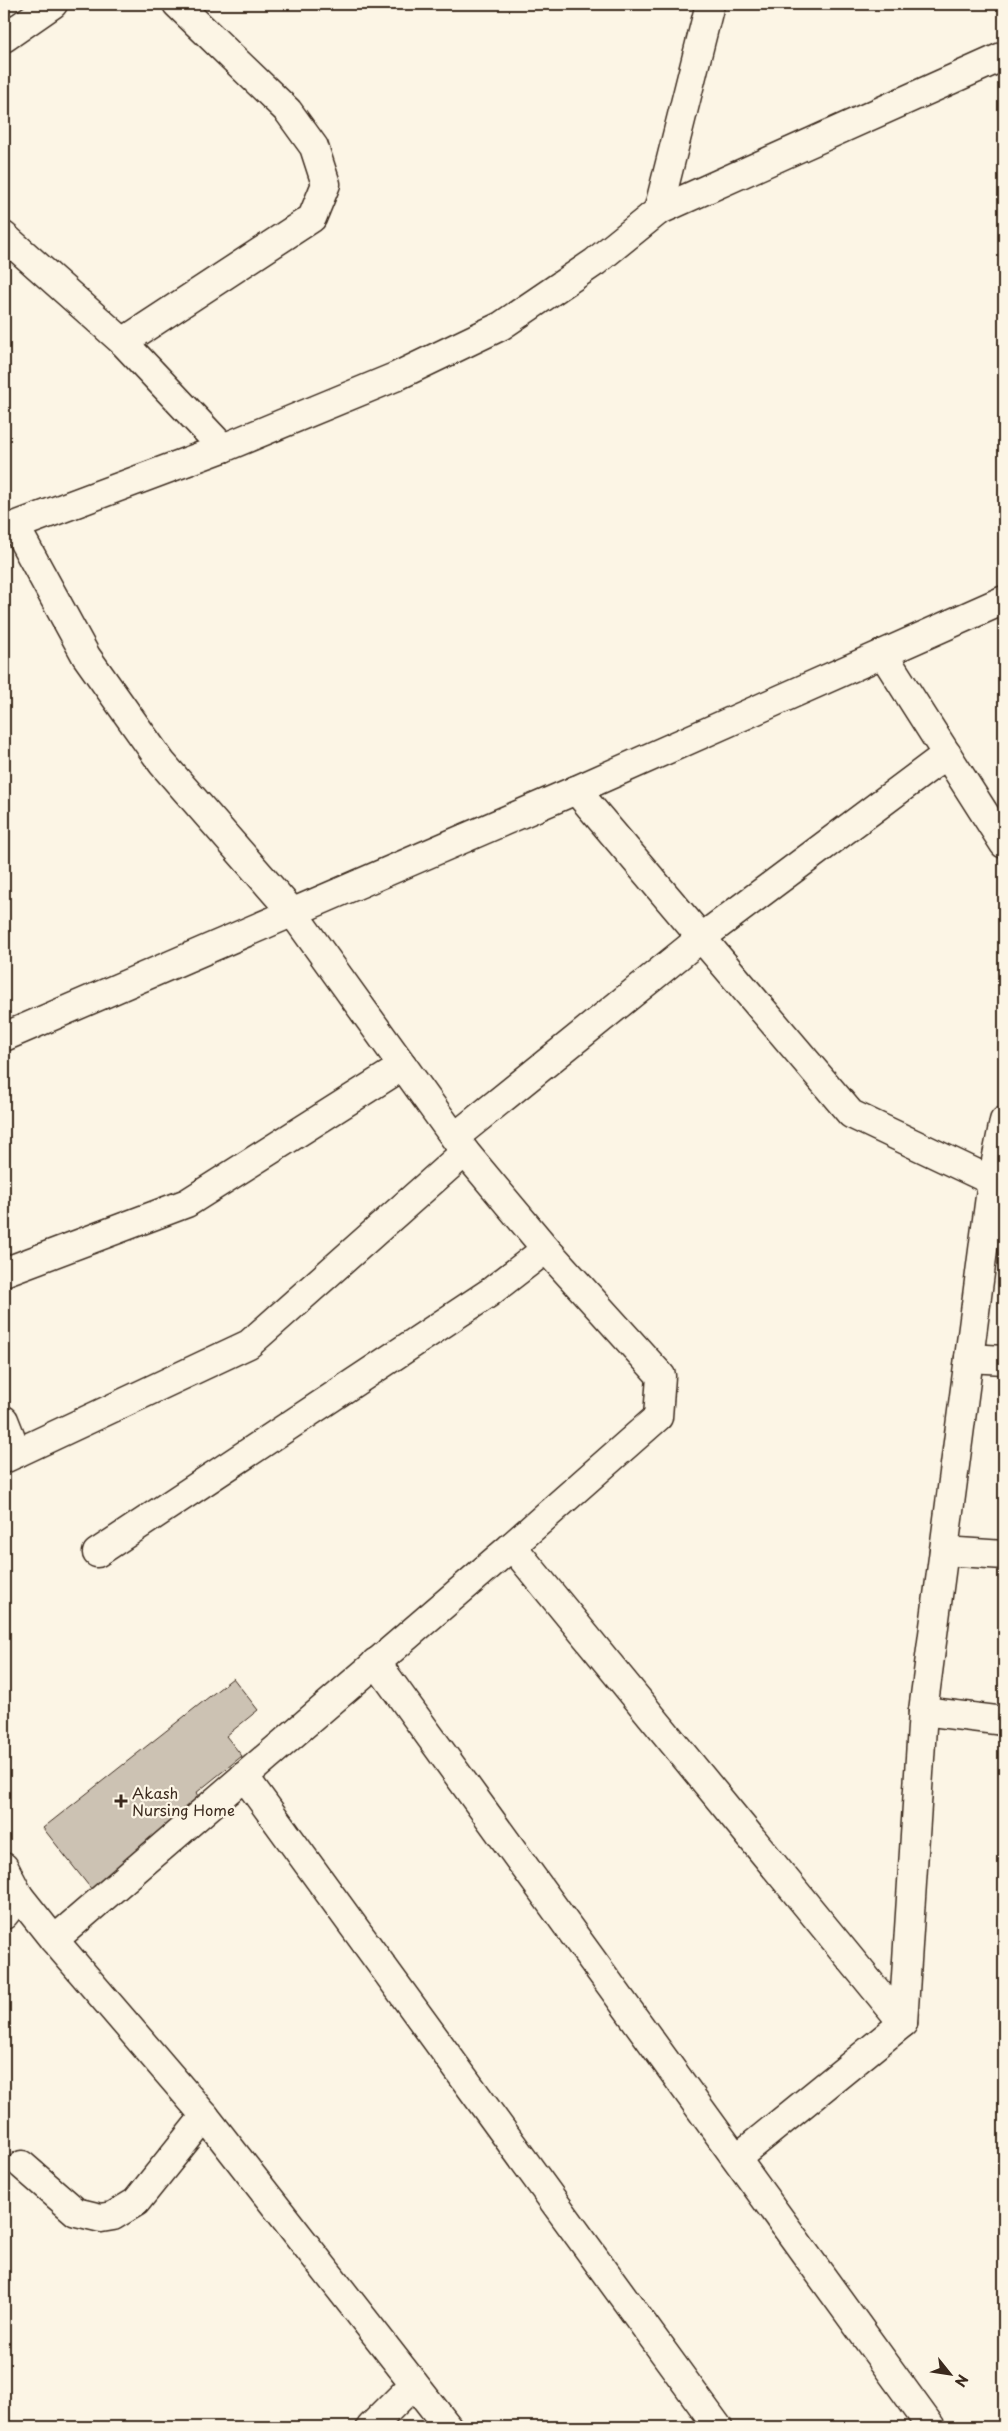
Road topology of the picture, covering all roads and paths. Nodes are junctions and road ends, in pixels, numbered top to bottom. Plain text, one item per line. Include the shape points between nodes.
1 (52, 4) edge
2 (176, 4) edge
3 (710, 4) edge
4 (4, 38) edge
5 (1004, 56) edge
6 (658, 211) junction
7 (4, 236) edge
8 (123, 342) junction
9 (223, 448) junction
10 (9, 528) edge
11 (1004, 600) edge
12 (883, 654) junction
13 (947, 754) junction
14 (576, 790) junction
15 (1004, 844) edge
16 (293, 913) junction
17 (701, 938) junction
18 (4, 1037) edge
19 (403, 1066) junction
20 (1004, 1121) edge
21 (460, 1144) junction
22 (998, 1181) edge
23 (546, 1249) junction
24 (4, 1272) edge
25 (969, 1358) junction
26 (1004, 1360) edge
27 (4, 1420) edge
28 (11, 1456) edge
29 (512, 1546) junction
30 (944, 1551) junction
31 (96, 1553) dead end
32 (1004, 1555) edge
33 (376, 1662) junction
34 (923, 1711) junction
35 (1004, 1721) edge
36 (244, 1776) junction
37 (4, 1866) edge
38 (12, 1906) edge
39 (54, 1940) junction
40 (903, 2024) junction
41 (205, 2116) junction
42 (737, 2158) junction
43 (22, 2165) dead end
44 (414, 2384) junction
45 (371, 2427) edge
46 (448, 2427) edge
47 (718, 2427) edge
48 (931, 2427) edge

1 - 4 street
2 - 8 street via 288,111 314,147 326,184 312,218
3 - 6 street
5 - 6 street
6 - 9 street via 595,262 501,326 395,376
7 - 8 street
8 - 9 street
9 - 10 street
10 - 16 street via 86,656 162,763
11 - 12 street
12 - 13 street
12 - 14 street
13 - 15 street
13 - 17 street
14 - 16 street
14 - 17 street
16 - 18 street
16 - 19 street
17 - 21 street
17 - 22 street via 851,1114
19 - 21 street
19 - 24 street via 187,1203
20 - 22 street
21 - 23 street
21 - 28 street via 249,1344
22 - 25 street
23 - 29 street via 661,1376 658,1417
23 - 31 street via 489,1293
25 - 26 street
25 - 30 street
27 - 28 street
29 - 33 street
29 - 40 street
30 - 32 street
30 - 34 street
33 - 36 street
33 - 42 street
34 - 35 street
34 - 40 street
36 - 39 street
36 - 47 street
37 - 38 street
38 - 39 street
39 - 41 street
40 - 42 street
41 - 43 street via 136,2202 113,2216 101,2218 76,2212
41 - 44 street
42 - 48 street
44 - 45 street
44 - 46 street

